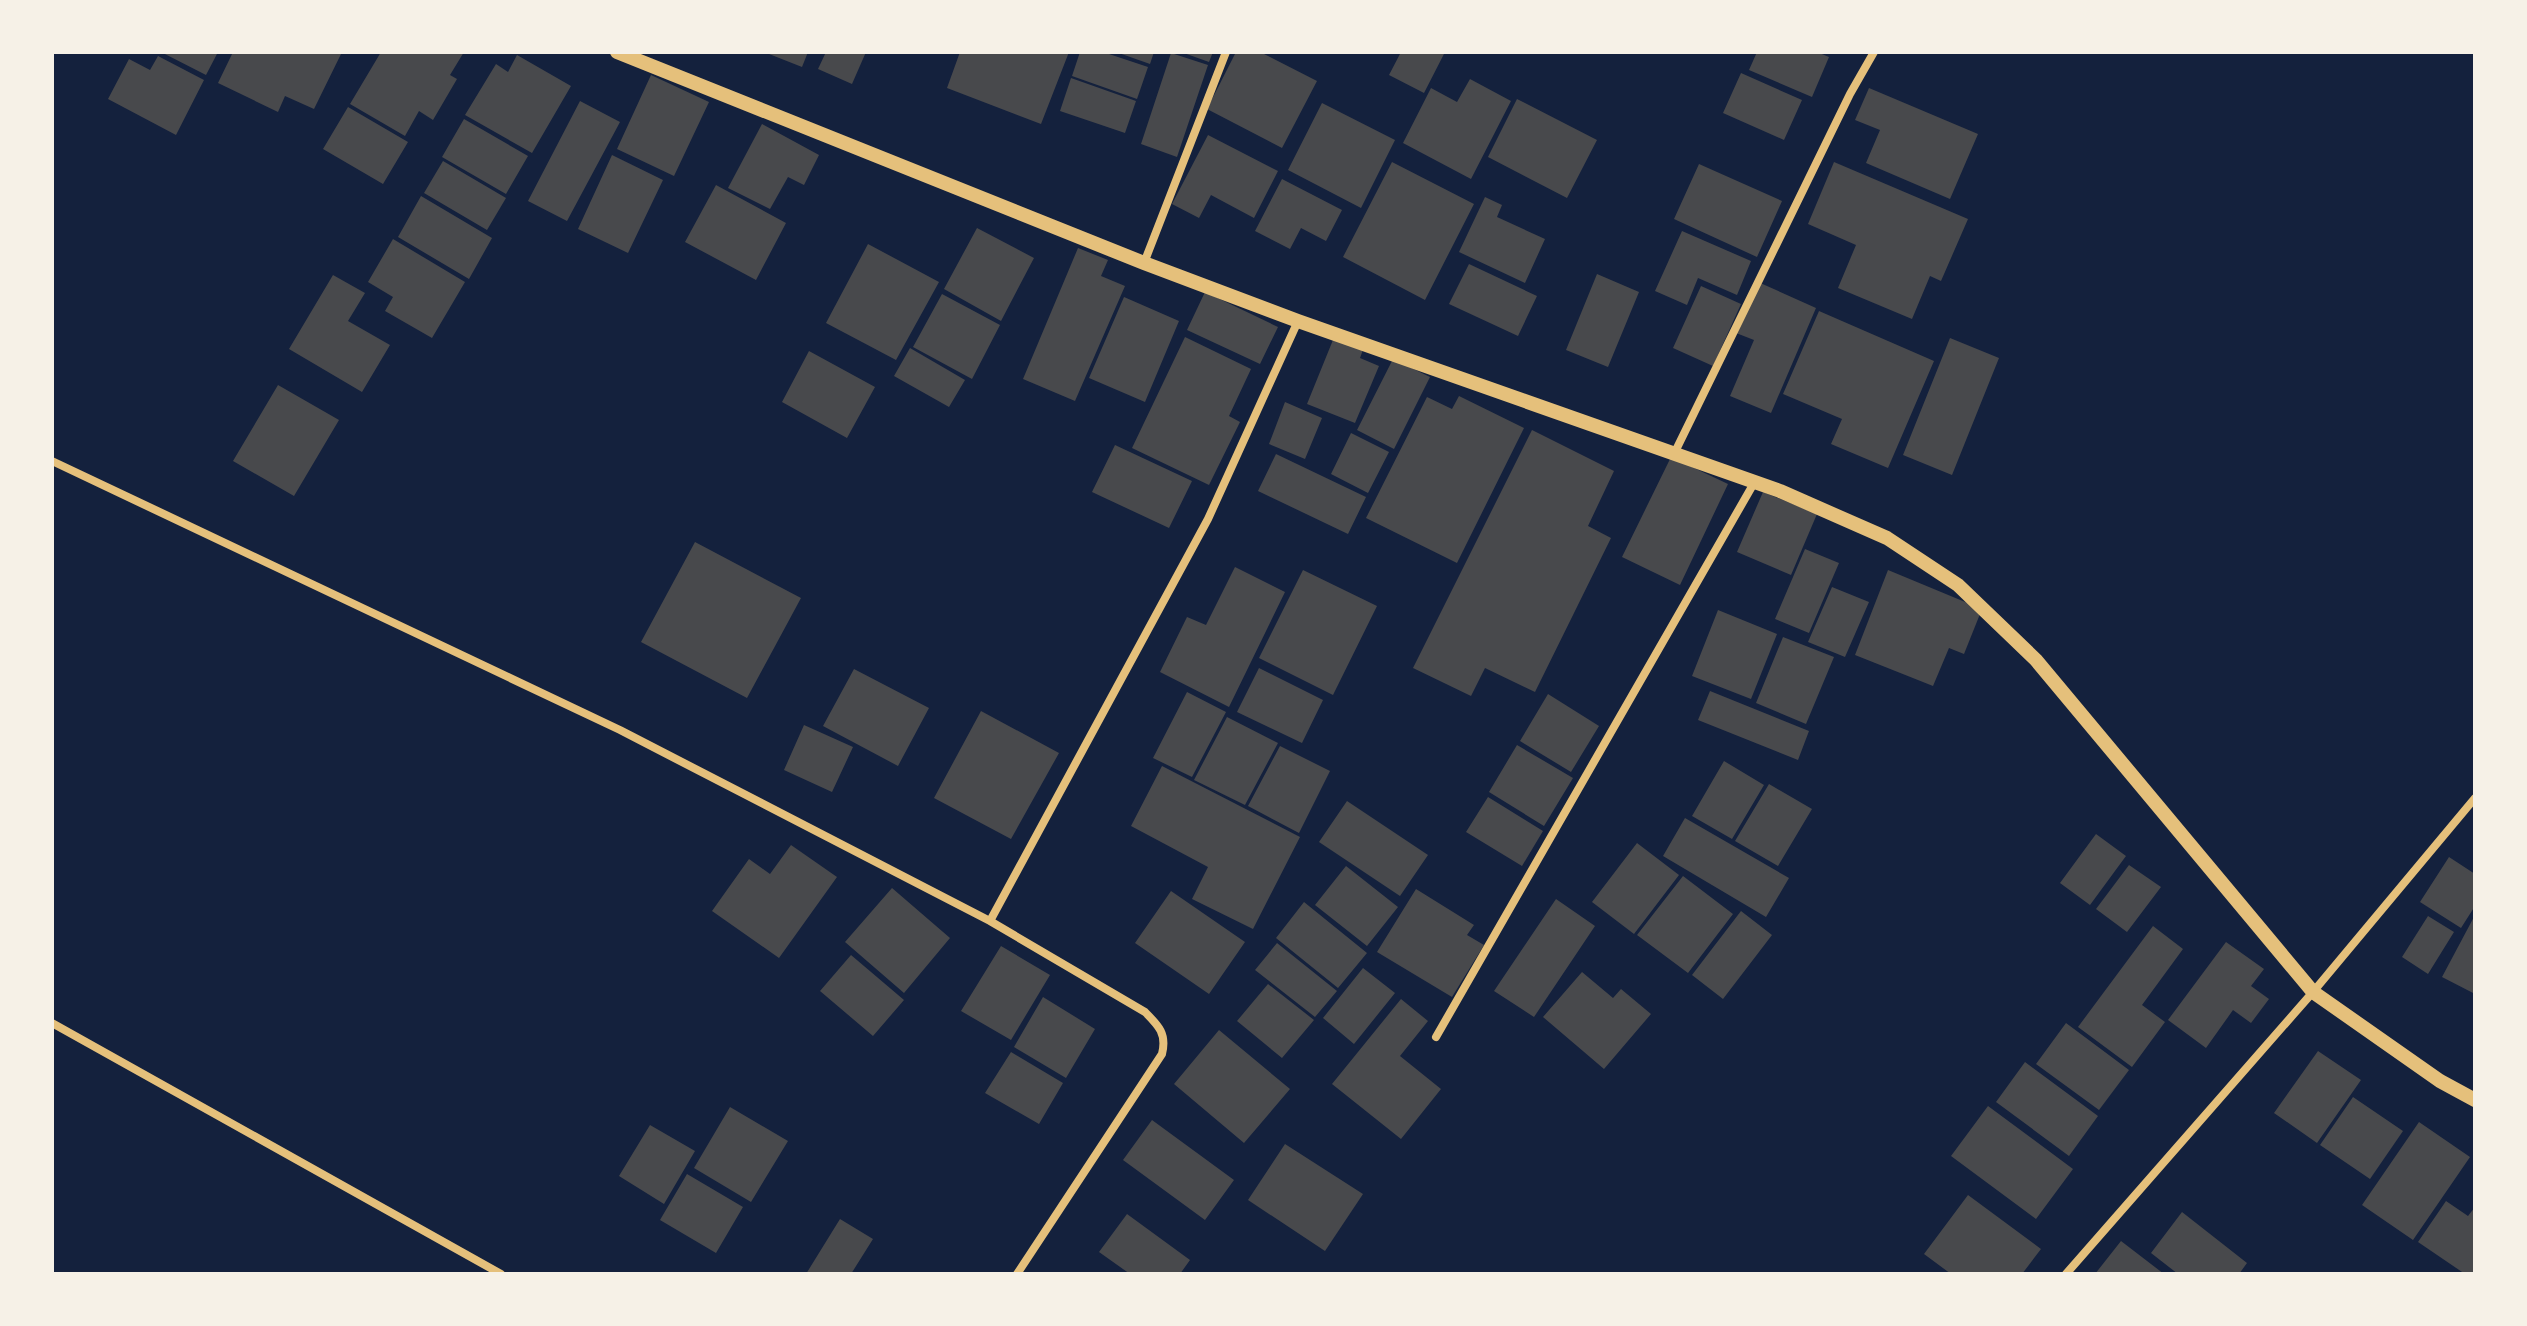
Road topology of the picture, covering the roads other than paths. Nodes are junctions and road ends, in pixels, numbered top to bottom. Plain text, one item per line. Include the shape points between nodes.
1 (617, 52) edge
2 (1226, 52) edge
3 (1874, 52) edge
4 (1144, 263) junction
5 (1298, 321) junction
6 (1674, 454) junction
7 (52, 461) edge
8 (1754, 483) junction
9 (2475, 798) edge
10 (990, 921) junction
11 (2313, 992) junction
12 (52, 1023) edge
13 (1436, 1037) dead end
14 (2475, 1100) edge
15 (501, 1274) edge
16 (1017, 1274) edge
17 (2066, 1274) edge

1 - 4 street
2 - 4 street
3 - 6 street
4 - 5 street
5 - 6 street
5 - 10 street via 1208,519
6 - 8 street
7 - 10 street via 620,730
8 - 11 street via 1887,538 1958,585 2036,660
8 - 13 street
9 - 11 street
10 - 16 street via 1145,1012 1163,1030 1165,1043
11 - 14 street
11 - 17 street
12 - 15 street

